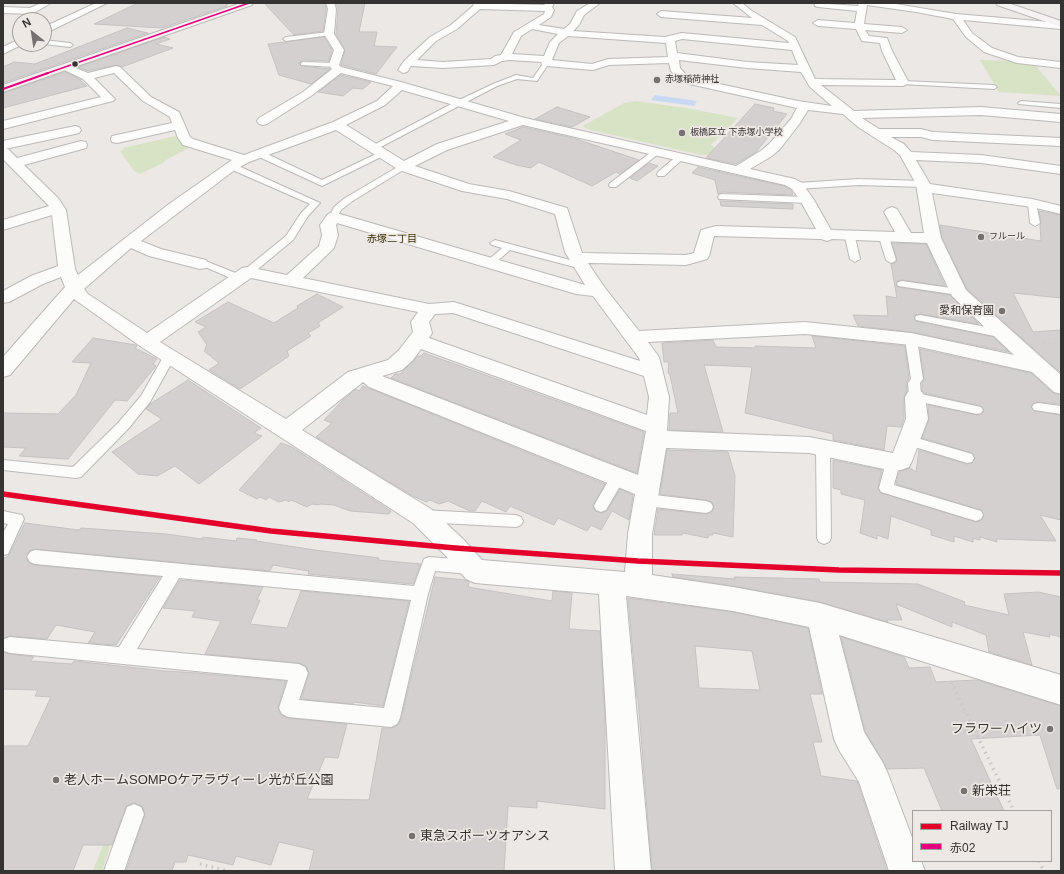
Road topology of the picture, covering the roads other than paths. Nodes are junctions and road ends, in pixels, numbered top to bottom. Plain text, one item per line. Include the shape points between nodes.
1 (47, 3) edge
2 (103, 3) edge
3 (249, 3) edge
4 (596, 3) edge
5 (667, 3) edge
6 (737, 3) edge
7 (870, 3) edge
8 (1000, 3) edge
9 (333, 4) edge
10 (478, 4) edge
11 (818, 4) dead end
12 (549, 6) edge
13 (862, 6) edge
14 (4, 11) edge
15 (956, 17) junction
16 (764, 22) junction
17 (818, 23) dead end
18 (1061, 25) edge
19 (531, 26) junction
20 (859, 26) junction
21 (52, 27) edge
22 (649, 28) dead end
23 (902, 30) dead end
24 (566, 32) junction
25 (329, 34) junction
26 (648, 38) junction
27 (286, 39) dead end
28 (670, 39) junction
29 (52, 43) edge
30 (70, 45) dead end
31 (796, 47) junction
32 (504, 58) junction
33 (672, 58) junction
34 (547, 61) junction
35 (408, 62) junction
36 (304, 64) dead end
37 (1061, 64) edge
38 (66, 67) junction
39 (336, 67) junction
40 (805, 69) junction
41 (87, 77) junction
42 (812, 82) junction
43 (903, 83) junction
44 (399, 85) junction
45 (994, 86) dead end
46 (3, 89) edge
47 (458, 103) junction
48 (1021, 103) dead end
49 (804, 106) junction
50 (1061, 106) edge
51 (849, 113) junction
52 (1061, 118) edge
53 (263, 121) dead end
54 (522, 121) junction
55 (179, 125) junction
56 (337, 125) junction
57 (3, 126) edge
58 (75, 130) dead end
59 (876, 132) junction
60 (117, 139) dead end
61 (1061, 142) edge
62 (81, 145) dead end
63 (3, 146) edge
64 (378, 151) junction
65 (3, 152) edge
66 (657, 152) junction
67 (260, 154) junction
68 (907, 156) junction
69 (681, 157) junction
70 (244, 159) junction
71 (16, 163) junction
72 (231, 166) junction
73 (404, 167) junction
74 (739, 170) junction
75 (1061, 170) edge
76 (661, 174) dead end
77 (613, 185) dead end
78 (923, 185) junction
79 (797, 186) junction
80 (722, 197) dead end
81 (807, 200) junction
82 (1032, 203) junction
83 (58, 208) junction
84 (1061, 210) edge
85 (892, 212) dead end
86 (333, 217) junction
87 (1035, 223) dead end
88 (3, 225) edge
89 (827, 236) junction
90 (850, 237) junction
91 (884, 238) junction
92 (906, 238) junction
93 (933, 238) junction
94 (130, 242) junction
95 (495, 243) dead end
96 (508, 247) junction
97 (856, 259) dead end
98 (891, 260) dead end
99 (580, 262) junction
100 (490, 263) junction
101 (200, 264) joint
102 (67, 269) junction
103 (243, 275) junction
104 (292, 280) junction
105 (902, 284) dead end
106 (74, 288) junction
107 (598, 291) junction
108 (958, 292) junction
109 (3, 298) edge
110 (429, 309) junction
111 (920, 318) dead end
112 (1004, 334) junction
113 (634, 338) junction
114 (911, 339) junction
115 (417, 341) junction
116 (147, 342) junction
117 (170, 355) junction
118 (6, 362) edge
119 (1061, 366) edge
120 (1041, 367) junction
121 (652, 372) junction
122 (368, 374) junction
123 (1061, 387) edge
124 (915, 397) junction
125 (1038, 408) dead end
126 (976, 410) dead end
127 (1061, 410) edge
128 (287, 430) junction
129 (657, 433) junction
130 (910, 441) junction
131 (822, 447) junction
132 (967, 458) dead end
133 (893, 462) junction
134 (3, 465) edge
135 (618, 477) junction
136 (647, 495) junction
137 (601, 506) dead end
138 (706, 507) dead end
139 (976, 515) dead end
140 (422, 516) junction
141 (3, 517) edge
142 (516, 521) dead end
143 (824, 538) dead end
144 (3, 549) edge
145 (35, 558) dead end
146 (470, 567) junction
147 (175, 571) junction
148 (625, 584) junction
149 (420, 594) junction
150 (820, 616) junction
151 (10, 645) dead end
152 (123, 656) junction
153 (1061, 690) edge
154 (134, 814) dead end
155 (114, 871) edge
156 (633, 871) edge
157 (907, 871) edge

1 - 14 street via 32,11
2 - 21 street
3 - 38 main road
4 - 24 street via 580,13 574,25
5 - 16 street via 658,16
6 - 16 street
7 - 15 street
8 - 18 main road
9 - 25 street
10 - 12 street
10 - 35 street via 454,28 432,38
11 - 13 street
12 - 19 street via 548,15
13 - 20 street
15 - 18 street
15 - 37 street via 988,50 1017,60
16 - 31 street via 792,39
17 - 20 street
19 - 24 street
19 - 32 street via 518,34
20 - 23 street
20 - 43 street via 865,39 884,40
22 - 26 street
24 - 26 street
24 - 34 street via 555,42
25 - 27 lane
25 - 39 street via 339,50
26 - 28 street
28 - 31 street via 682,36
28 - 33 street
29 - 30 lane
31 - 40 street
32 - 34 street
32 - 35 street via 494,62 443,65
33 - 34 street via 608,62 593,67
33 - 40 street
33 - 49 street via 675,69 689,81
34 - 47 lane via 534,80 516,78
35 - 44 street
36 - 39 lane
38 - 41 street
38 - 46 main road
39 - 44 street
39 - 53 street via 307,94
40 - 42 street
41 - 55 street via 116,69 147,99 175,115
41 - 57 street via 109,99
42 - 43 street
42 - 51 street
43 - 45 lane
44 - 47 street
44 - 56 street via 381,104
47 - 54 street
47 - 64 lane via 434,115
48 - 50 lane
49 - 51 street
49 - 74 street via 776,146
51 - 52 street via 981,111
51 - 59 street
54 - 66 street
54 - 73 street via 442,147
55 - 60 street
55 - 70 street via 188,142
56 - 64 street
56 - 67 street
58 - 63 street
59 - 61 street
59 - 68 street via 899,147
62 - 71 street
64 - 67 lane via 322,183
64 - 73 street
65 - 71 street
66 - 69 street
66 - 77 lane
67 - 70 street
68 - 75 street via 981,159
68 - 78 street
69 - 74 street
69 - 76 lane
70 - 72 street
71 - 83 street
72 - 94 street
72 - 103 lane via 316,204 304,215 290,238
73 - 86 lane via 348,200 337,209
73 - 99 street via 467,188 509,195 562,211 573,252
74 - 79 street via 781,179
78 - 79 lane via 860,182
78 - 82 street
78 - 93 street
79 - 81 street
80 - 81 lane
81 - 89 street
82 - 84 street
82 - 87 lane
83 - 88 street
83 - 102 street
85 - 92 street
86 - 100 street
86 - 104 street via 328,225 330,235 326,248
89 - 90 street
89 - 99 street via 716,231 707,233 701,256 686,260
90 - 91 street
90 - 97 lane
91 - 92 street
91 - 98 lane
92 - 93 street
93 - 108 street
94 - 101 street via 155,253
94 - 106 street
95 - 96 lane
96 - 99 lane
96 - 100 lane
99 - 107 street
100 - 107 street via 582,290
101 - 103 lane
102 - 106 street
102 - 109 street via 37,280
103 - 104 street
103 - 116 street
104 - 110 street
105 - 108 lane
106 - 116 street via 82,298
106 - 118 street
107 - 113 street
108 - 112 street
110 - 115 street via 420,322 423,333
110 - 121 street via 454,307
111 - 112 lane
112 - 120 street
113 - 114 street via 805,328
113 - 121 street via 649,357
114 - 120 street
114 - 124 lane via 917,379 914,384
115 - 122 street via 406,356 395,365
115 - 129 street
116 - 117 street
117 - 128 street
117 - 134 lane via 146,399 123,426 76,472
119 - 120 street
120 - 123 street
121 - 129 street via 659,397
122 - 128 street via 355,377
122 - 135 street via 376,382
124 - 126 lane
124 - 130 street via 917,419
125 - 127 lane
128 - 140 street
129 - 131 street
129 - 136 street
130 - 132 lane
130 - 133 street via 901,461
131 - 133 street
131 - 143 lane
133 - 139 lane via 886,488
135 - 136 street
135 - 137 lane
136 - 138 lane
136 - 148 street via 640,534
140 - 142 lane
140 - 146 street via 455,548
141 - 144 lane via 17,519
145 - 147 lane
146 - 148 street via 475,571
146 - 149 lane via 429,564
147 - 149 lane
147 - 152 lane
148 - 150 street
148 - 156 street
149 - 152 lane via 391,718 288,708 299,673
150 - 153 street
150 - 157 street via 850,739 872,774
151 - 152 lane
154 - 155 lane

